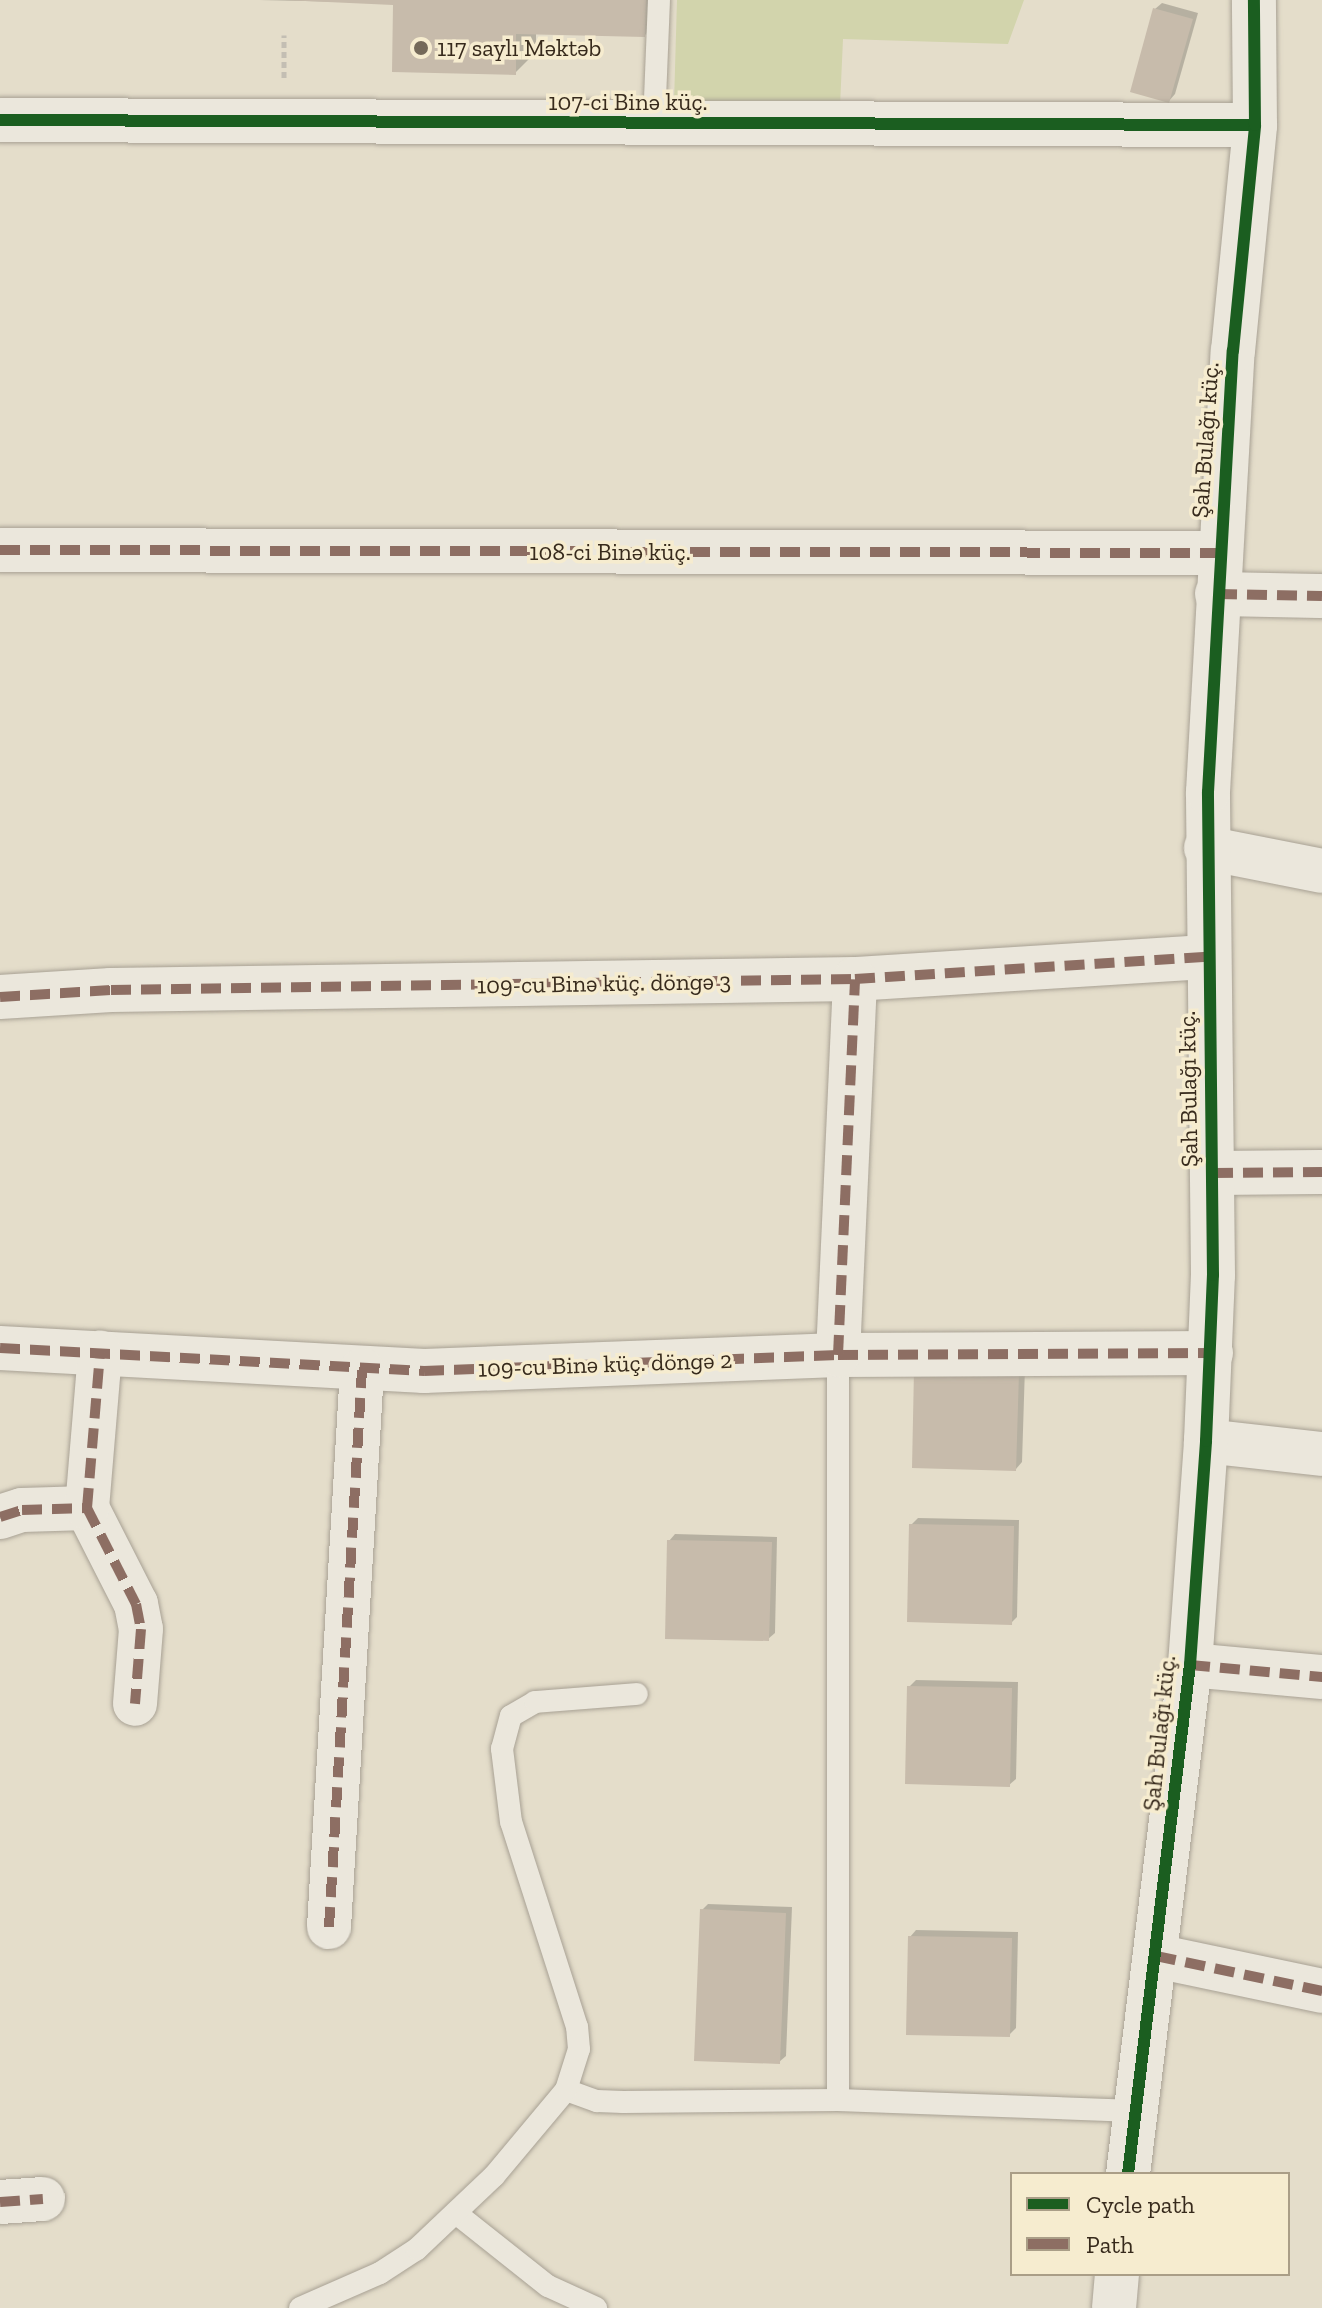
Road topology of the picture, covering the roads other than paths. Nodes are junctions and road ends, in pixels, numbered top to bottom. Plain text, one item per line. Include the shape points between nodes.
1 (659, 0) edge
2 (1254, 0) edge
3 (0, 120) edge
4 (654, 124) junction
5 (1255, 125) junction
6 (0, 550) edge
7 (1218, 574) junction
8 (1322, 596) edge
9 (1206, 848) junction
10 (1322, 871) edge
11 (1207, 957) junction
12 (855, 979) junction
13 (0, 997) edge
14 (1322, 1172) edge
15 (1213, 1173) junction
16 (0, 1348) edge
17 (100, 1353) junction
18 (1211, 1353) junction
19 (838, 1355) junction
20 (362, 1370) junction
21 (1206, 1441) junction
22 (1322, 1454) edge
23 (87, 1508) junction
24 (0, 1517) edge
25 (1190, 1665) junction
26 (1322, 1677) edge
27 (637, 1694) dead end
28 (135, 1704) dead end
29 (329, 1927) dead end
30 (1156, 1956) junction
31 (1322, 1991) edge
32 (566, 2090) junction
33 (838, 2100) junction
34 (1135, 2111) junction
35 (1128, 2172) edge
36 (43, 2199) dead end
37 (0, 2202) edge
38 (457, 2214) junction
39 (1117, 2276) edge
40 (300, 2308) edge
41 (596, 2308) edge
42 (1114, 2308) edge

1 - 4 lane
2 - 5 street, Şah Bulağı küç.
3 - 4 street, 107-ci Binə küç.
4 - 5 street, 107-ci Binə küç.
5 - 7 street, Şah Bulağı küç.
6 - 7 street, 108-ci Binə küç.
7 - 8 street, 108-ci Binə küç.
7 - 9 street, Şah Bulağı küç.
9 - 10 street
9 - 11 street, Şah Bulağı küç.
11 - 12 street, 109-cu Binə küç. döngə 3
11 - 15 street, Şah Bulağı küç.
12 - 13 street, 109-cu Binə küç. döngə 3 via 111,990
12 - 19 street
14 - 15 street
15 - 18 street, Şah Bulağı küç.
16 - 17 street, 109-cu Binə küç. döngə 2
17 - 20 street, 109-cu Binə küç. döngə 2
17 - 23 street
18 - 19 street, 109-cu Binə küç. döngə 2
18 - 21 street, Şah Bulağı küç.
19 - 20 street, 109-cu Binə küç. döngə 2
19 - 33 lane
20 - 29 street
21 - 22 street
21 - 25 street, Şah Bulağı küç.
23 - 24 street via 22,1510
23 - 28 street via 136,1604 141,1629
25 - 26 street
25 - 30 street, Şah Bulağı küç.
27 - 32 lane via 535,1702 511,1716 502,1749 511,1822 577,2027 579,2049
30 - 31 street
30 - 34 street, Şah Bulağı küç.
32 - 33 lane via 597,2101 623,2102
32 - 38 lane via 547,2118
33 - 34 lane
34 - 35 street, Şah Bulağı küç.
36 - 37 street
38 - 40 lane via 380,2273
38 - 41 lane via 548,2286
39 - 42 street

